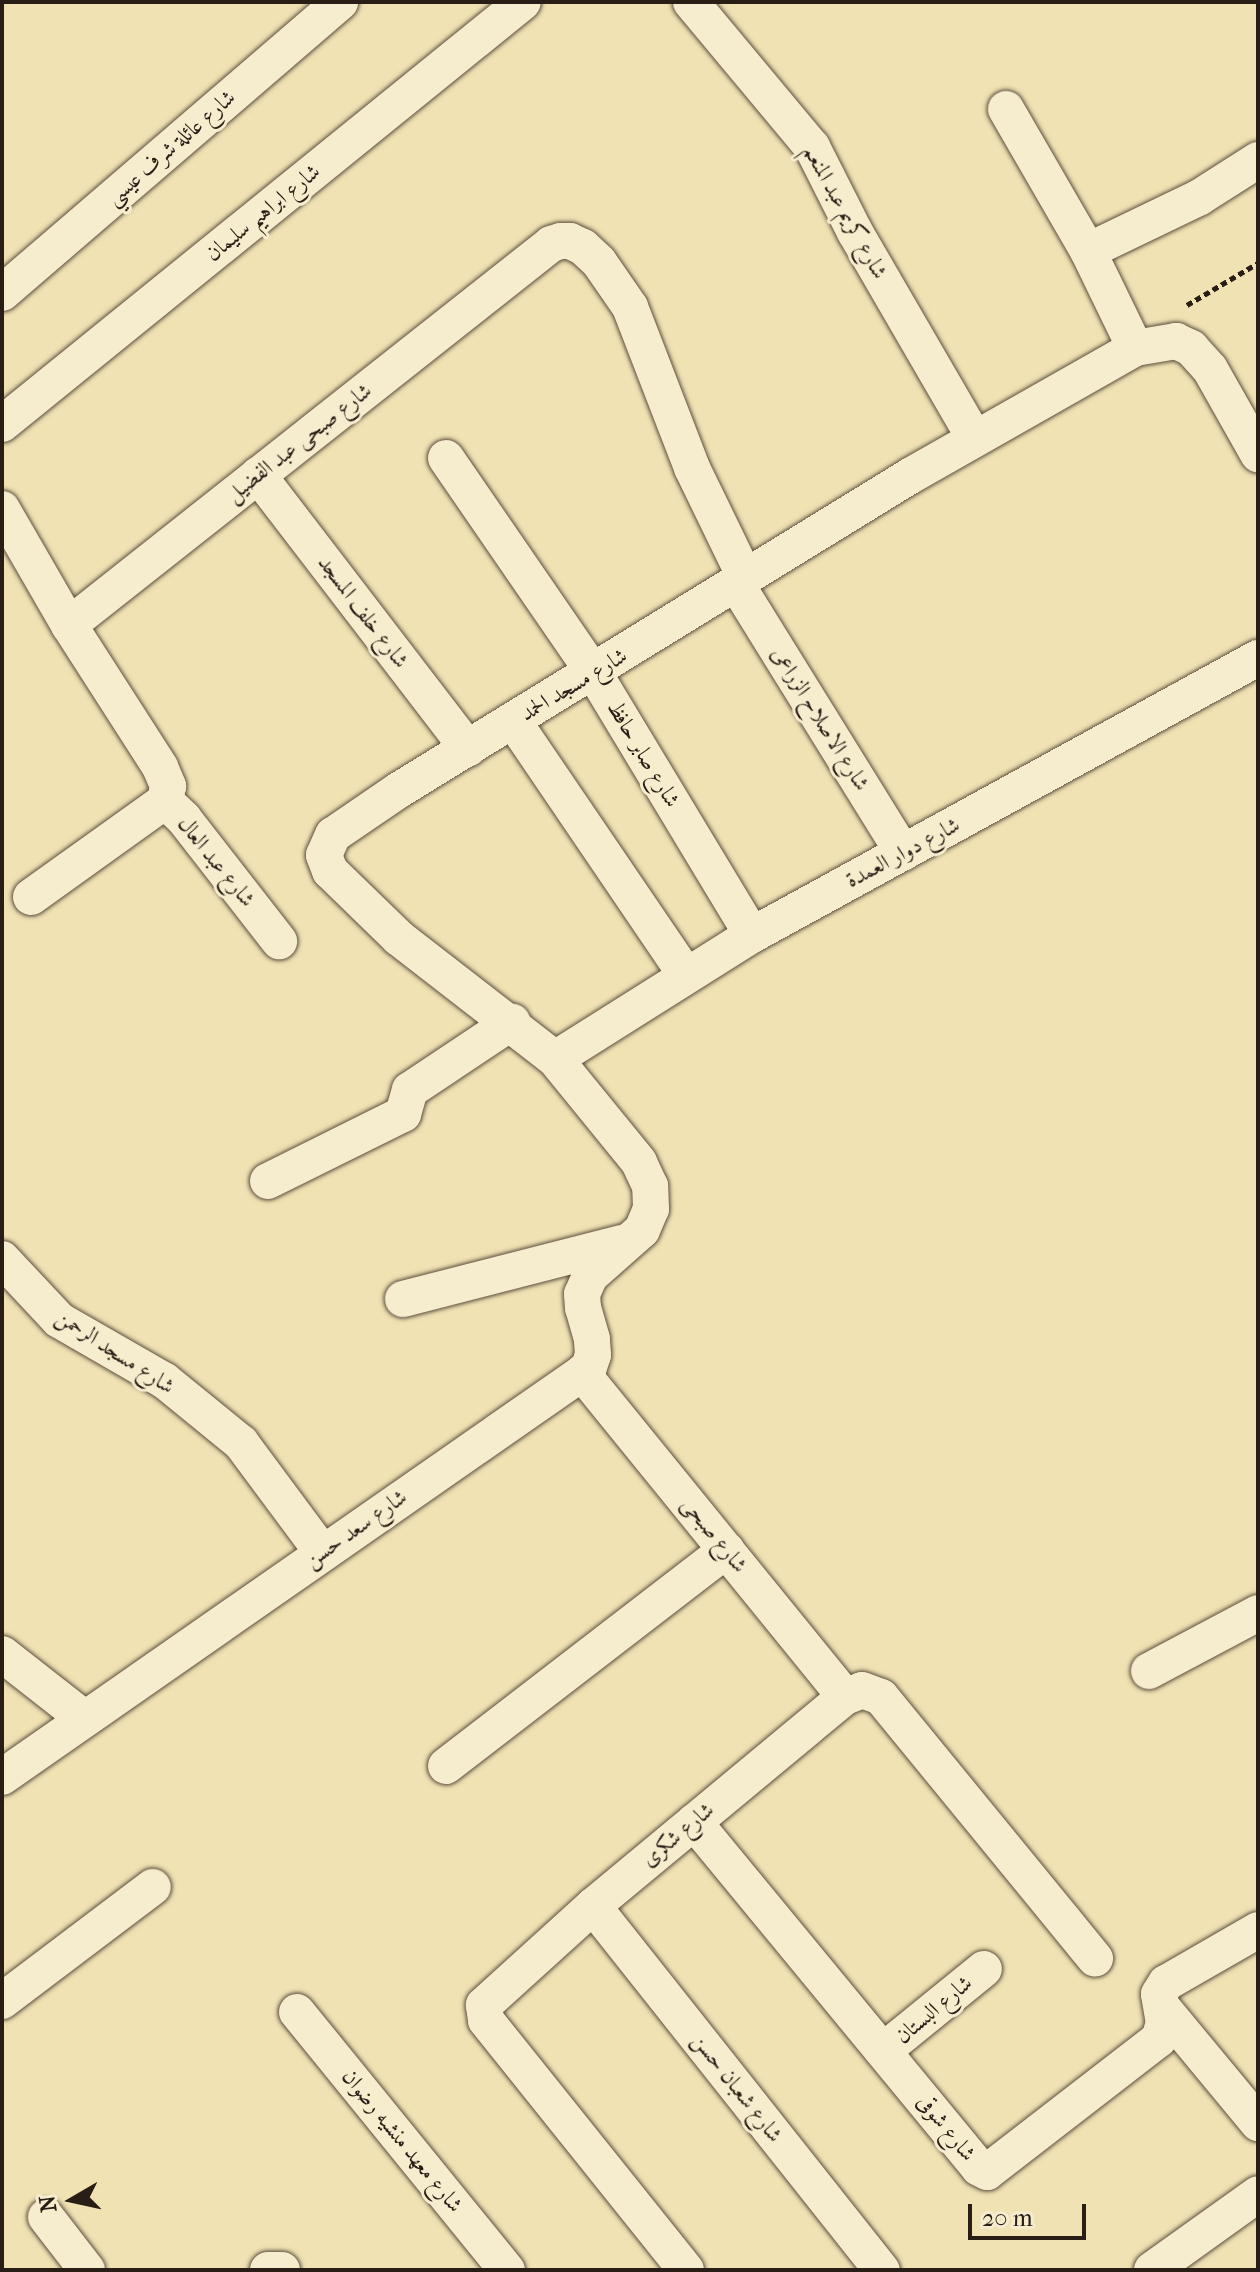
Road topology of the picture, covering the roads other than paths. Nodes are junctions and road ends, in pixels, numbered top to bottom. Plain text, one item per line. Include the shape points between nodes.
1 (340, 2) edge
2 (523, 2) edge
3 (691, 2) edge
4 (1006, 109) dead end
5 (1258, 160) edge
6 (1088, 251) junction
7 (2, 293) edge
8 (1135, 348) junction
9 (2, 424) edge
10 (975, 439) junction
11 (1258, 454) edge
12 (446, 458) dead end
13 (258, 475) junction
14 (2, 509) edge
15 (742, 582) junction
16 (69, 625) junction
17 (1258, 658) edge
18 (594, 673) junction
19 (514, 722) junction
20 (468, 749) junction
21 (165, 801) junction
22 (903, 853) junction
23 (31, 897) dead end
24 (752, 935) junction
25 (279, 941) dead end
26 (686, 975) junction
27 (512, 1022) junction
28 (555, 1059) junction
29 (268, 1181) dead end
30 (630, 1241) junction
31 (2, 1259) edge
32 (403, 1299) dead end
33 (582, 1373) junction
34 (726, 1550) junction
35 (322, 1552) junction
36 (1258, 1613) edge
37 (2, 1654) edge
38 (1149, 1671) dead end
39 (845, 1697) junction
40 (85, 1719) junction
41 (446, 1766) dead end
42 (2, 1777) edge
43 (694, 1822) junction
44 (153, 1887) dead end
45 (593, 1906) junction
46 (1258, 1930) edge
47 (1095, 1958) dead end
48 (984, 1969) dead end
49 (2, 2001) edge
50 (1162, 2007) junction
51 (297, 2012) dead end
52 (883, 2051) junction
53 (1258, 2123) edge
54 (1258, 2194) edge
55 (46, 2217) dead end
56 (87, 2270) edge
57 (268, 2270) edge
58 (282, 2270) edge
59 (507, 2270) edge
60 (686, 2270) edge
61 (882, 2270) edge
62 (1152, 2270) edge

1 - 7 street, شارع عائلة شرف عيسي
2 - 9 street, شارع ابراهيم سليمان
3 - 10 street, شارع كريم عبد المنعم via 812,147
4 - 6 street
5 - 6 street via 1200,197
6 - 8 street
8 - 10 street, شارع مسجد الحمد
8 - 11 street, شارع مسجد الحمد via 1176,341 1191,348 1210,369
10 - 15 street, شارع مسجد الحمد
12 - 18 street, شارع صابر حافظ
13 - 15 street, شارع صبحى عبد الفضيل via 551,244 570,241 599,262 630,307
13 - 16 street, شارع صبحى عبد الفضيل
13 - 20 street, شارع خلف المسجد
14 - 16 street
15 - 18 street, شارع مسجد الحمد
15 - 22 street, شارع الاصلاح الزراعى
16 - 21 street via 160,767 168,786
17 - 22 street, شارع دوار العمدة
18 - 19 street, شارع مسجد الحمد
18 - 24 street, شارع صابر حافظ
19 - 20 street, شارع مسجد الحمد
19 - 26 street
20 - 27 street, شارع مسجد الحمد via 346,824 333,835 324,855 330,871 399,938
21 - 23 street, شارع عبد العال
21 - 25 street, شارع عبد العال
22 - 24 street, شارع دوار العمدة
24 - 26 street, شارع دوار العمدة
26 - 28 street, شارع دوار العمدة
27 - 28 street, شارع مسجد الحمد
27 - 29 street via 410,1090 403,1114
28 - 30 street, شارع مسجد الحمد via 639,1162 650,1186 651,1209
30 - 32 street
30 - 33 street via 590,1276 582,1294 593,1355
31 - 35 street, شارع مسجد الرحمن via 59,1320 165,1381 241,1443
33 - 34 street, شارع صبحى
33 - 35 street, شارع سعد حسن
34 - 39 street, شارع صبحى
34 - 41 street
35 - 40 street, شارع سعد حسن
36 - 38 street
37 - 40 street
39 - 43 street, شارع شكرى
39 - 47 street via 862,1690 881,1697
40 - 42 street, شارع سعد حسن
43 - 45 street, شارع شكرى
43 - 52 street, شارع شوقى
44 - 49 street
45 - 60 street, شارع شكرى via 489,1996 483,2013
45 - 61 street, شارع شعبان حسن
46 - 50 street, شارع شوقى via 1166,1983 1159,1994
48 - 52 street, شارع البستان
50 - 52 street, شارع شوقى via 1159,2039 992,2171 979,2168
50 - 53 street
51 - 59 street, شارع معهد منشيه رضوان
54 - 62 street
55 - 56 street
57 - 58 street

